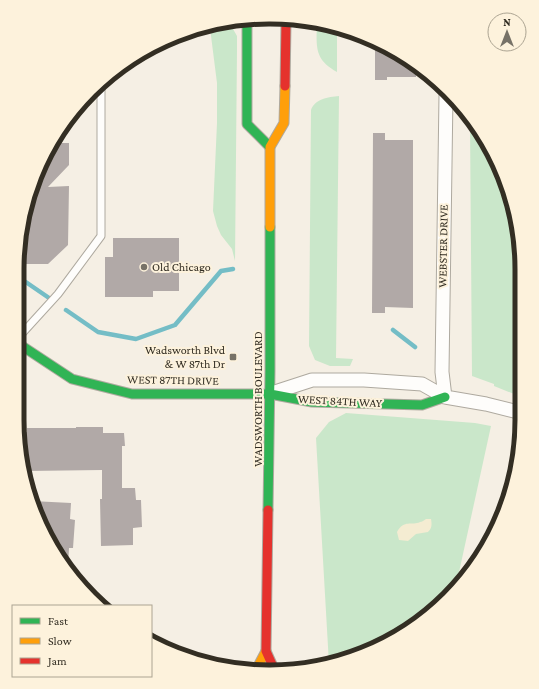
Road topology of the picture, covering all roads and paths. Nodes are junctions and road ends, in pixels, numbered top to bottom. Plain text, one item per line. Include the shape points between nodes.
1 (247, 25) edge
2 (286, 25) edge
3 (101, 91) edge
4 (446, 99) edge
5 (270, 147) junction
6 (24, 337) edge
7 (24, 349) edge
8 (270, 394) junction
9 (445, 397) junction
10 (515, 411) edge
11 (266, 651) junction
12 (259, 664) edge
13 (272, 665) edge

1 - 5 main road via 247,124
2 - 5 main road via 284,124
3 - 6 lane via 101,236
4 - 9 street, WEBSTER DRIVE via 442,372
5 - 8 main road, WADSWORTH BOULEVARD
7 - 8 main road, WEST 87TH DRIVE via 72,379 132,394
8 - 9 main road, WEST 84TH WAY via 312,402 422,405
8 - 9 street, WEST 84TH WAY via 312,380 364,380 422,384
8 - 11 main road, WADSWORTH BOULEVARD
9 - 10 street, WEST 84TH WAY
11 - 12 main road, WADSWORTH BOULEVARD
11 - 13 main road, WADSWORTH BOULEVARD

